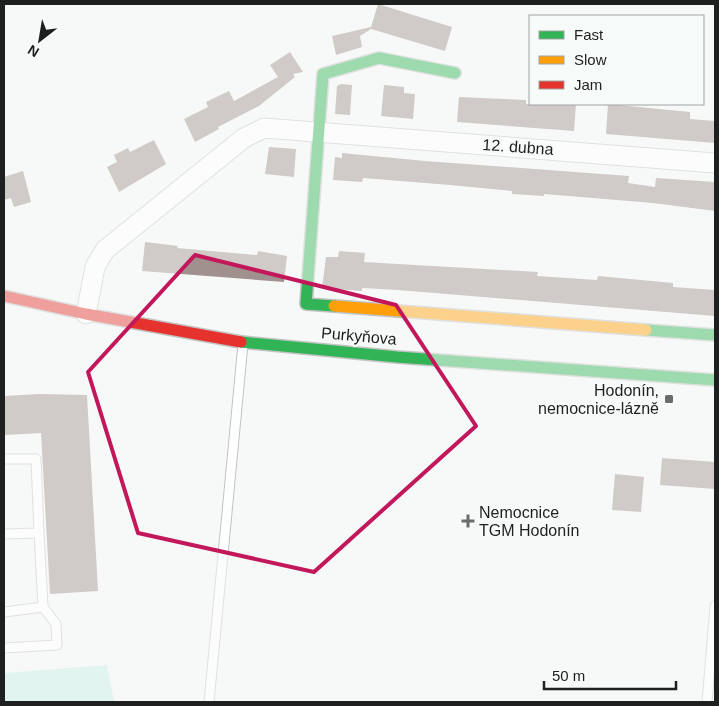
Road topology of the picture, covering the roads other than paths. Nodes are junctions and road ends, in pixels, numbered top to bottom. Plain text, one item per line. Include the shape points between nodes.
1 (455, 73) dead end
2 (320, 132) junction
3 (715, 163) edge
4 (4, 296) edge
5 (86, 314) junction
6 (715, 335) edge
7 (243, 342) junction
8 (715, 380) edge
9 (4, 459) edge
10 (39, 533) junction
11 (4, 534) edge
12 (715, 606) edge
13 (43, 607) junction
14 (4, 612) edge
15 (4, 648) edge
16 (209, 702) edge
17 (707, 702) edge

1 - 2 street via 379,58 323,74
2 - 3 street, 12. dubna
2 - 5 street, 12. dubna via 264,128 244,138 105,250 95,268
2 - 6 street, Purkyňova via 306,304
4 - 5 street, Purkyňova
5 - 7 street, Purkyňova
7 - 8 street, Purkyňova via 433,360
7 - 16 lane
9 - 10 lane via 36,459
10 - 11 lane
10 - 13 lane
12 - 17 lane
13 - 14 lane
13 - 15 lane via 56,624 57,645

